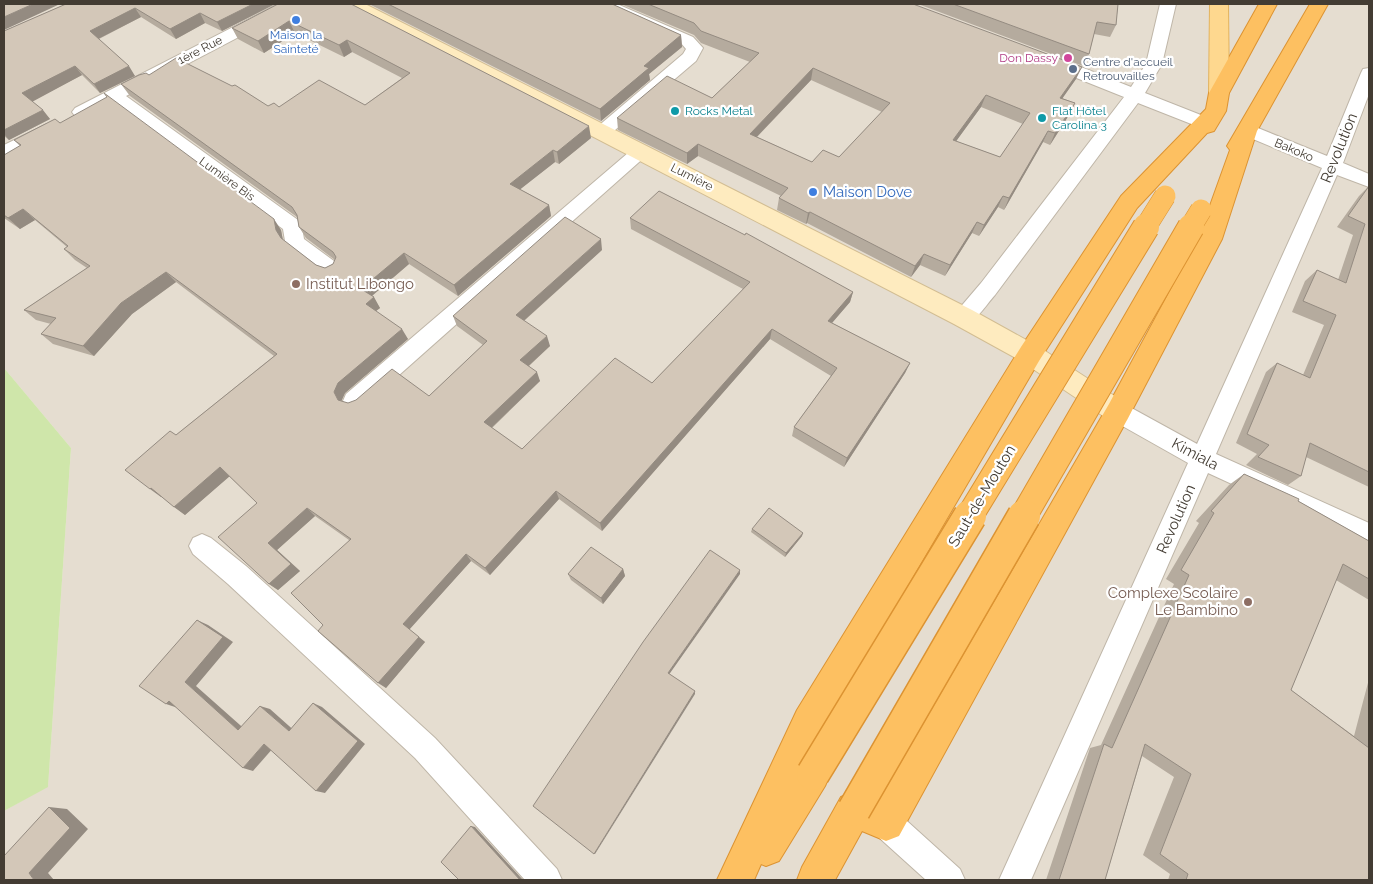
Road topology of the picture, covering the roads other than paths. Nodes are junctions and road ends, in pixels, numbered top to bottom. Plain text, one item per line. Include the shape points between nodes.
1 (290, 4) edge
2 (351, 4) edge
3 (604, 4) edge
4 (1168, 4) edge
5 (1219, 4) edge
6 (1268, 4) edge
7 (1320, 4) edge
8 (1036, 56) edge
9 (1369, 73) edge
10 (1136, 94) junction
11 (113, 95) junction
12 (1213, 109) junction
13 (1247, 130) junction
14 (602, 132) junction
15 (641, 150) junction
16 (4, 152) edge
17 (1332, 166) junction
18 (1369, 181) edge
19 (331, 269) edge
20 (963, 317) junction
21 (1030, 354) junction
22 (354, 401) edge
23 (1118, 412) junction
24 (1202, 459) junction
25 (1369, 535) edge
26 (202, 546) dead end
27 (870, 816) junction
28 (546, 880) edge
29 (736, 880) edge
30 (746, 880) edge
31 (815, 880) edge
32 (949, 880) edge
33 (1015, 880) edge

1 - 11 street, 1ère Rue
2 - 14 street, Lumière
3 - 14 street via 687,40 696,48 690,57
4 - 10 street via 1154,64
5 - 12 main road
6 - 12 highway
7 - 13 highway
8 - 10 street
9 - 17 street, Revolution
10 - 12 street
10 - 20 street via 988,289
11 - 16 street, 1ère Rue
11 - 19 street, Lumière Bis via 291,225 296,243
12 - 21 highway via 1129,202
12 - 30 highway, Saut-de-Mouton, bridge via 1165,196 814,774
13 - 17 street, Bakoko
13 - 23 highway via 1210,239
13 - 27 highway, bridge
14 - 15 street, Lumière
15 - 20 street, Lumière
15 - 22 street
17 - 18 street, Bakoko
17 - 24 street, Revolution
20 - 21 street, Lumière
21 - 23 street, Kimiala
21 - 29 highway via 809,722
23 - 24 street, Kimiala
23 - 27 highway
24 - 25 street, Kimiala
24 - 33 street, Revolution
26 - 28 street via 424,748
27 - 31 highway
27 - 32 street

